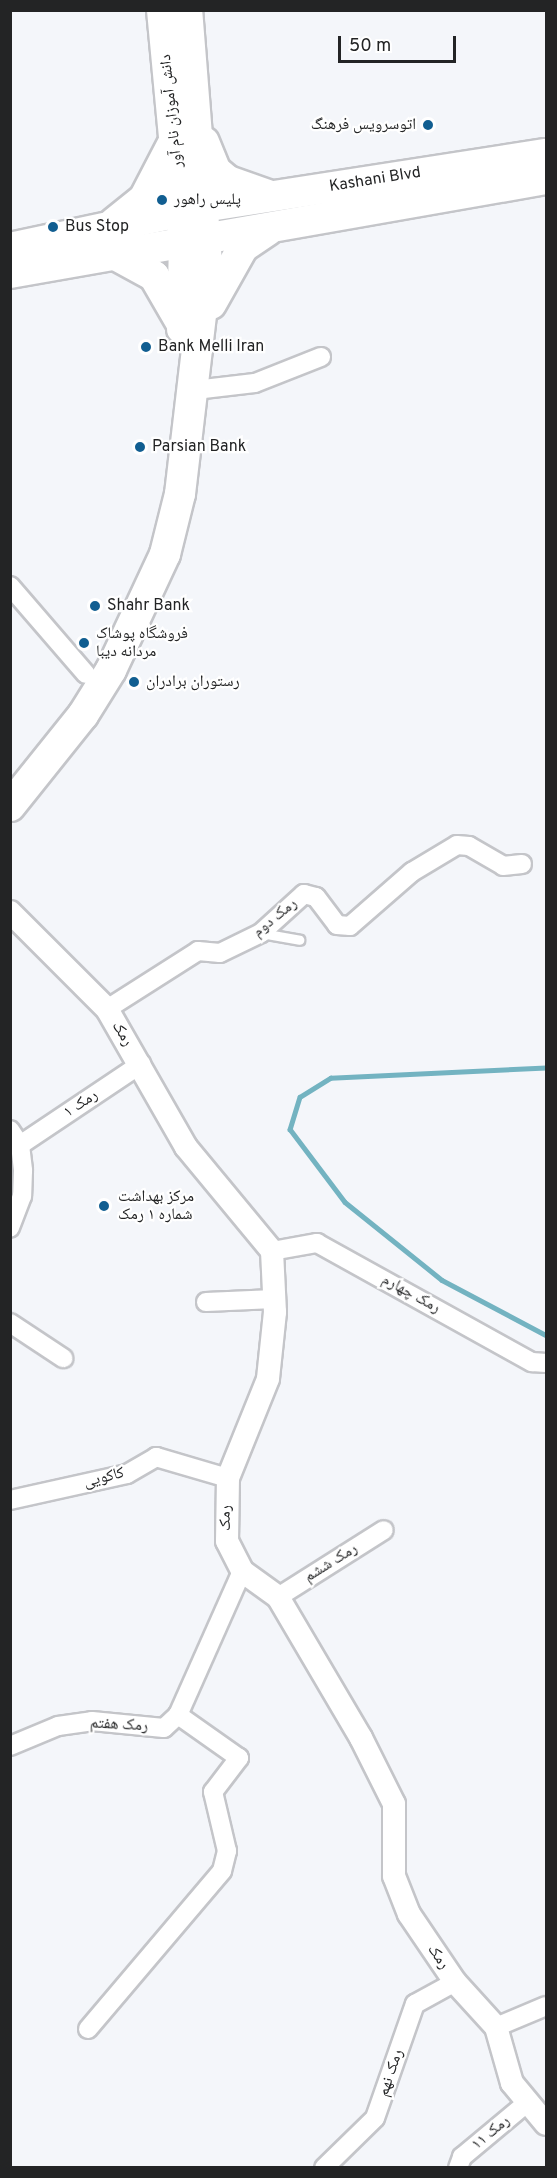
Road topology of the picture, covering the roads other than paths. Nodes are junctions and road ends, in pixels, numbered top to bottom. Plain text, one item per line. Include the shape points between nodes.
1 (162, 10) edge
2 (187, 10) edge
3 (185, 131) junction
4 (546, 154) edge
5 (546, 179) edge
6 (366, 196) junction
7 (192, 210) junction
8 (274, 211) junction
9 (195, 240) junction
10 (112, 241) junction
11 (10, 248) edge
12 (10, 273) edge
13 (192, 326) junction
14 (321, 357) dead end
15 (195, 390) junction
16 (10, 586) edge
17 (86, 674) junction
18 (10, 775) edge
19 (10, 806) edge
20 (522, 864) dead end
21 (10, 912) edge
22 (261, 933) junction
23 (299, 940) dead end
24 (107, 1009) junction
25 (141, 1064) junction
26 (15, 1137) edge
27 (10, 1228) edge
28 (272, 1251) junction
29 (274, 1299) junction
30 (206, 1302) dead end
31 (10, 1323) edge
32 (63, 1358) dead end
33 (546, 1363) edge
34 (228, 1478) junction
35 (10, 1500) edge
36 (384, 1530) dead end
37 (242, 1571) junction
38 (278, 1597) junction
39 (178, 1715) junction
40 (10, 1746) edge
41 (455, 1982) junction
42 (546, 2006) edge
43 (496, 2027) junction
44 (88, 2029) dead end
45 (528, 2102) junction
46 (546, 2124) edge
47 (324, 2168) edge
48 (458, 2168) edge

1 - 3 main road, دانش آموزان نام آور
2 - 3 main road, دانش آموزان نام آور
3 - 7 main road, دانش آموزان نام آور
3 - 8 main road via 216,171
3 - 10 main road
4 - 6 main road, Kashani Blvd
5 - 6 main road, Kashani Blvd
6 - 8 main road, Kashani Blvd
7 - 8 main road, Kashani Blvd
7 - 9 main road, دانش آموزان نام آور
7 - 10 main road, Kashani Blvd
8 - 9 main road, Kashani Blvd
8 - 13 main road via 243,247
9 - 10 main road, Kashani Blvd
9 - 13 main road, دانش آموزان نام آور
10 - 11 main road
10 - 12 main road
10 - 13 main road via 154,276
13 - 15 main road
13 - 17 main road via 161,491 146,548
14 - 15 street via 255,383
15 - 19 main road via 180,495 165,554 141,613 83,715
16 - 17 street
17 - 18 main road
20 - 22 street, رمک دوم via 503,866 470,846 457,844 412,872 350,926 337,925 316,897 304,894
21 - 24 street, رمک
22 - 23 lane
22 - 24 street, رمک دوم via 219,953 198,951
24 - 25 street, رمک
25 - 26 street, رمک ۱
25 - 28 street, رمک via 186,1147
26 - 27 street via 22,1196
28 - 29 street, رمک
28 - 33 street, رمک چهارم via 318,1243 532,1362
29 - 30 street
29 - 34 street, رمک via 268,1379
31 - 32 street
34 - 35 street, کاکویی via 156,1457 127,1474
34 - 37 street, رمک via 227,1541
36 - 38 street, رمک ششم
37 - 38 street, رمک
37 - 39 street
38 - 41 street, رمک via 394,1803 394,1876 409,1914
39 - 40 street, رمک هفتم via 164,1728 92,1721 58,1726
39 - 44 street via 239,1758 213,1792 227,1851 222,1871
41 - 43 street, رمک
41 - 47 street, رمک نهم via 415,2004 375,2118
42 - 43 street
43 - 45 street, رمک via 512,2083
45 - 46 street, رمک
45 - 48 street, رمک ۱۱ via 462,2157

